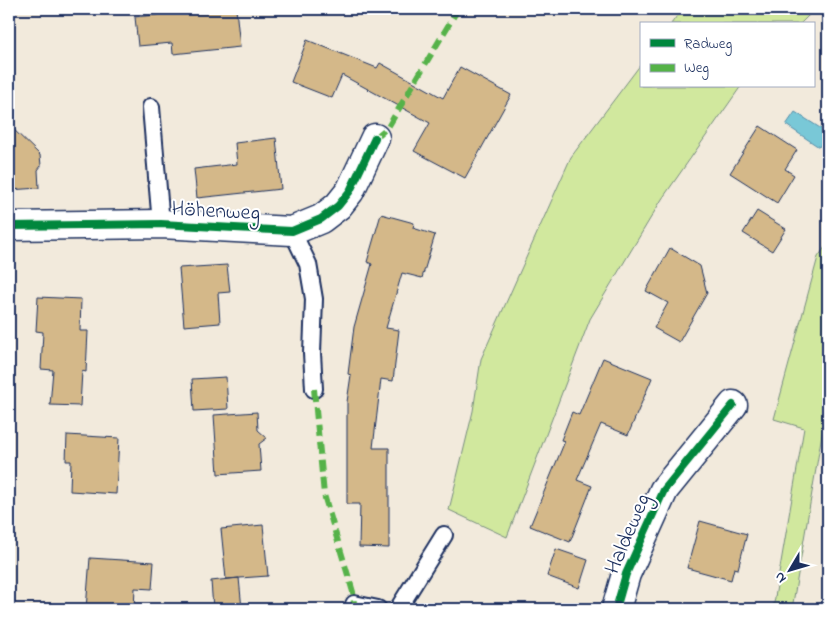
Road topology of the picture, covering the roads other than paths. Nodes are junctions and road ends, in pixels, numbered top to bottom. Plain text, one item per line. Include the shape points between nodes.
1 (151, 107) dead end
2 (375, 138) dead end
3 (161, 224) junction
4 (9, 226) edge
5 (292, 231) junction
6 (314, 390) dead end
7 (733, 405) dead end
8 (444, 535) dead end
9 (354, 604) dead end
10 (378, 609) edge
11 (398, 609) edge
12 (616, 609) edge

1 - 3 lane
2 - 5 street, Höhenweg via 350,191 338,206 321,219
3 - 4 street, Höhenweg
3 - 5 street, Höhenweg
5 - 6 lane via 308,264 314,299
7 - 12 street, Haldeweg via 664,490 626,574
8 - 11 lane
9 - 10 lane

